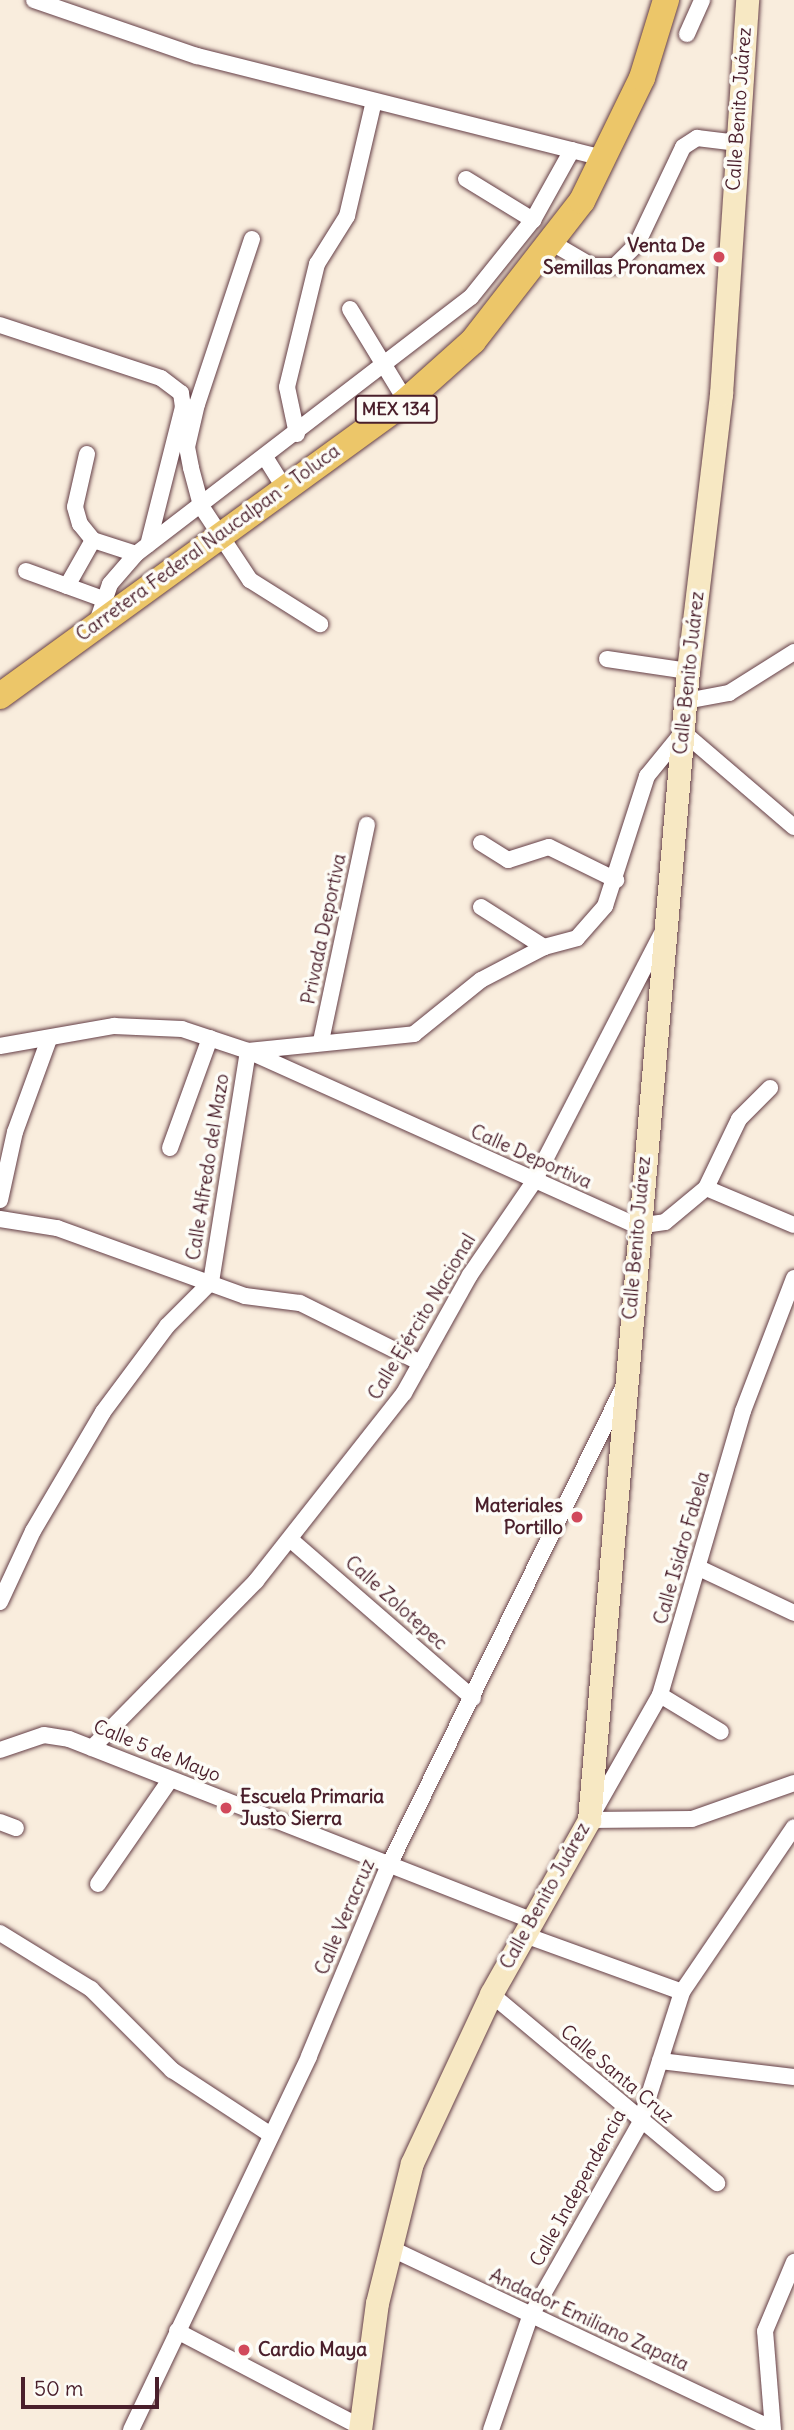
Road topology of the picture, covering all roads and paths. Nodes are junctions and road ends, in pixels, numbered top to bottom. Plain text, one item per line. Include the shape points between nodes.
1 (34, 0) edge
2 (702, 0) edge
3 (747, 0) edge
4 (665, 3) edge
5 (687, 34) dead end
6 (374, 101) junction
7 (736, 143) junction
8 (572, 150) junction
9 (606, 159) junction
10 (466, 179) dead end
11 (533, 220) junction
12 (252, 239) dead end
13 (554, 244) junction
14 (350, 309) dead end
15 (0, 325) edge
16 (382, 364) junction
17 (406, 401) junction
18 (297, 434) junction
19 (88, 454) dead end
20 (265, 457) junction
21 (284, 487) junction
22 (201, 506) junction
23 (216, 534) junction
24 (93, 540) junction
25 (142, 549) junction
26 (26, 571) dead end
27 (67, 586) junction
28 (100, 610) junction
29 (320, 624) dead end
30 (794, 652) edge
31 (607, 659) dead end
32 (688, 671) junction
33 (0, 696) edge
34 (686, 701) junction
35 (683, 733) junction
36 (367, 825) dead end
37 (794, 827) edge
38 (481, 843) dead end
39 (615, 880) junction
40 (481, 907) dead end
41 (667, 924) junction
42 (544, 947) junction
43 (210, 1038) junction
44 (49, 1039) junction
45 (321, 1041) junction
46 (0, 1046) edge
47 (248, 1051) junction
48 (769, 1088) dead end
49 (170, 1148) dead end
50 (533, 1183) junction
51 (706, 1188) junction
52 (0, 1200) edge
53 (0, 1219) edge
54 (794, 1225) edge
55 (637, 1226) junction
56 (794, 1278) edge
57 (211, 1282) junction
58 (421, 1363) junction
59 (624, 1387) junction
60 (291, 1540) junction
61 (699, 1568) junction
62 (0, 1602) edge
63 (794, 1613) edge
64 (660, 1695) junction
65 (473, 1698) junction
66 (721, 1732) dead end
67 (92, 1748) junction
68 (0, 1750) edge
69 (170, 1780) junction
70 (794, 1783) edge
71 (589, 1821) junction
72 (0, 1822) edge
73 (794, 1827) edge
74 (16, 1828) dead end
75 (389, 1866) junction
76 (98, 1884) dead end
77 (527, 1927) junction
78 (0, 1933) edge
79 (682, 1992) junction
80 (491, 1994) junction
81 (660, 2061) junction
82 (794, 2077) edge
83 (640, 2123) junction
84 (271, 2135) junction
85 (717, 2183) dead end
86 (390, 2248) junction
87 (794, 2263) edge
88 (530, 2317) junction
89 (177, 2331) junction
90 (360, 2429) edge
91 (772, 2429) edge
92 (131, 2430) edge
93 (491, 2430) edge

1 - 6 street via 197,56
2 - 5 street
3 - 7 main road, Calle Benito Juárez
4 - 9 main road, Carretera Federal Naucalpan - Toluca / MEX 134 via 642,78
6 - 8 street
6 - 18 street via 347,216 317,264 290,375 287,397
7 - 13 street via 697,138 683,147 637,244 615,266 592,266
7 - 32 main road, Calle Benito Juárez via 721,394
8 - 9 street
8 - 11 street
9 - 13 main road, Carretera Federal Naucalpan - Toluca / MEX 134
10 - 11 street
11 - 16 street via 471,298
12 - 22 street via 190,431
13 - 17 main road, Carretera Federal Naucalpan - Toluca / MEX 134 via 473,341
14 - 16 street
15 - 25 street via 161,378 181,393 183,407
16 - 17 street
16 - 18 street
17 - 21 main road, Carretera Federal Naucalpan - Toluca / MEX 134
18 - 20 street
19 - 24 street via 75,507
20 - 21 street
20 - 22 street
21 - 23 main road, Carretera Federal Naucalpan - Toluca / MEX 134
22 - 23 street
22 - 25 street
23 - 28 main road, Carretera Federal Naucalpan - Toluca / MEX 134
23 - 29 street via 250,580
24 - 25 street
24 - 27 street
25 - 28 street
26 - 27 street
27 - 28 street
28 - 33 main road, Carretera Federal Naucalpan - Toluca / MEX 134
30 - 34 street via 729,693
31 - 32 street
32 - 34 main road, Calle Benito Juárez
34 - 35 main road, Calle Benito Juárez
35 - 37 street
35 - 39 street via 647,776
35 - 41 main road, Calle Benito Juárez
36 - 45 street, Privada Deportiva
38 - 39 street via 508,860 549,847
39 - 42 street via 592,927
40 - 42 street
41 - 50 street, Calle Ejército Nacional
41 - 55 main road, Calle Benito Juárez
42 - 45 street via 481,980 414,1034
43 - 44 street, Calle Deportiva via 153,1023
43 - 47 street, Calle Deportiva
43 - 49 street
44 - 46 street, Calle Deportiva
44 - 52 street via 15,1132
45 - 47 street
47 - 50 street, Calle Deportiva
47 - 57 street, Calle Alfredo del Mazo
48 - 51 street via 739,1119
50 - 55 street, Calle Deportiva
50 - 58 street, Calle Ejército Nacional
51 - 54 street
51 - 55 street via 664,1222
53 - 57 street via 57,1228
55 - 59 main road, Calle Benito Juárez
56 - 61 street, Calle Isidro Fabela via 743,1411
57 - 58 street via 328,1313
57 - 62 street, Calle Alfredo del Mazo via 167,1326 103,1412
58 - 60 street, Calle Ejército Nacional via 341,1481
59 - 65 street, Calle Veracruz
59 - 71 main road, Calle Benito Juárez
60 - 65 street, Calle Zolotepec
60 - 67 street, Calle Ejército Nacional
61 - 63 street
61 - 64 street, Calle Isidro Fabela
64 - 66 street
64 - 71 street, Calle Isidro Fabela
65 - 75 street, Calle Veracruz
67 - 68 street, Calle 5 de Mayo via 44,1735
67 - 69 street, Calle 5 de Mayo
69 - 75 street, Calle 5 de Mayo
69 - 76 street
70 - 71 street via 692,1819
71 - 77 main road, Calle Benito Juárez
72 - 74 street
73 - 79 street, Calle Independencia
75 - 77 street, Calle 5 de Mayo
75 - 84 street, Calle Veracruz
77 - 79 street
77 - 80 main road, Calle Benito Juárez
78 - 84 street via 90,1989 172,2070
79 - 81 street, Calle Independencia
80 - 83 street, Calle Santa Cruz
80 - 86 main road, Calle Benito Juárez via 416,2152
81 - 82 street
81 - 83 street, Calle Independencia
83 - 85 street, Calle Santa Cruz
83 - 88 street, Calle Independencia
84 - 89 street, Calle Veracruz
86 - 88 street, Andador Emiliano Zapata
86 - 90 main road, Calle Benito Juárez
87 - 91 street via 765,2331
88 - 91 street, Andador Emiliano Zapata
88 - 93 street, Calle Independencia
89 - 90 street
89 - 92 street, Calle Veracruz

